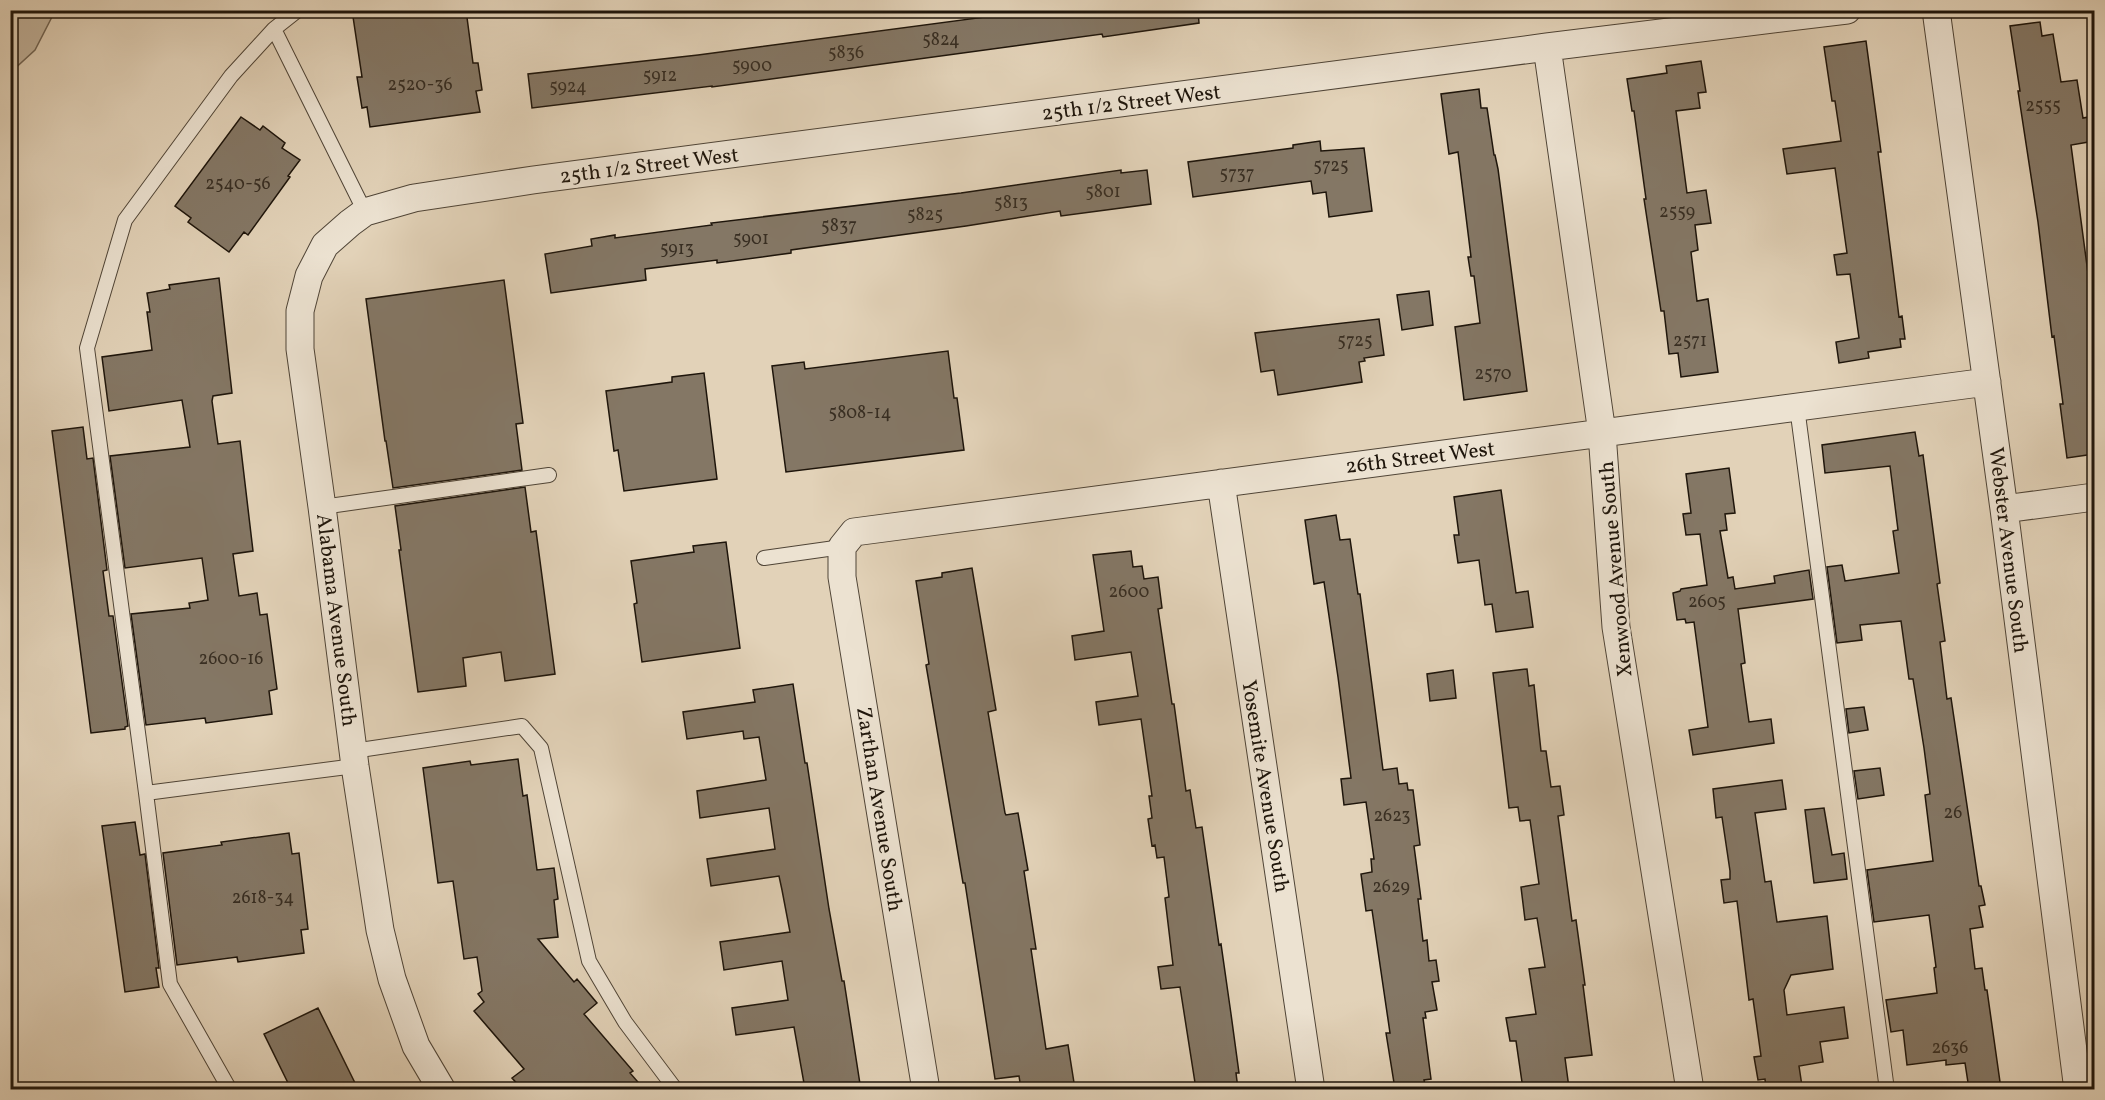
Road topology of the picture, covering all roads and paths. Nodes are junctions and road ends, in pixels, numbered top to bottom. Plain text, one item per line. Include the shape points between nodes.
1 (298, 10) edge
2 (1847, 10) edge
3 (1936, 10) edge
4 (274, 29) junction
5 (1547, 47) junction
6 (414, 198) joint
7 (365, 212) junction
8 (1987, 382) junction
9 (1797, 407) junction
10 (1602, 433) junction
11 (549, 475) dead end
12 (1221, 483) junction
13 (2094, 497) edge
14 (322, 507) junction
15 (2004, 509) junction
16 (848, 540) junction
17 (764, 558) dead end
18 (354, 758) junction
19 (146, 793) junction
20 (230, 1089) edge
21 (442, 1089) edge
22 (676, 1089) edge
23 (926, 1089) edge
24 (1311, 1089) edge
25 (1690, 1089) edge
26 (1887, 1089) edge
27 (2078, 1089) edge

1 - 4 lane
2 - 5 street, 25th 1/2 Street West
3 - 8 street, Webster Avenue South
4 - 7 lane
4 - 19 lane via 231,76 125,220 87,348
5 - 6 street, 25th 1/2 Street West
5 - 10 street, Xenwood Avenue South
6 - 7 street, Alabama Avenue South
7 - 14 street, Alabama Avenue South via 326,245 309,276 300,311 300,349
8 - 9 street, 26th Street West
8 - 15 street, Webster Avenue South
9 - 10 street, 26th Street West
9 - 26 lane
10 - 12 street, 26th Street West
10 - 25 street, Xenwood Avenue South via 1616,627
11 - 14 lane
12 - 16 street, 26th Street West
12 - 24 street, Yosemite Avenue South
13 - 15 street
14 - 18 street, Alabama Avenue South
15 - 27 street, Webster Avenue South
16 - 17 lane
16 - 23 street, Zarthan Avenue South via 842,577
18 - 19 lane
18 - 21 street, Alabama Avenue South via 380,930 392,980 416,1046
18 - 22 lane via 522,726 541,748 589,961 624,1022
19 - 20 lane via 170,984

